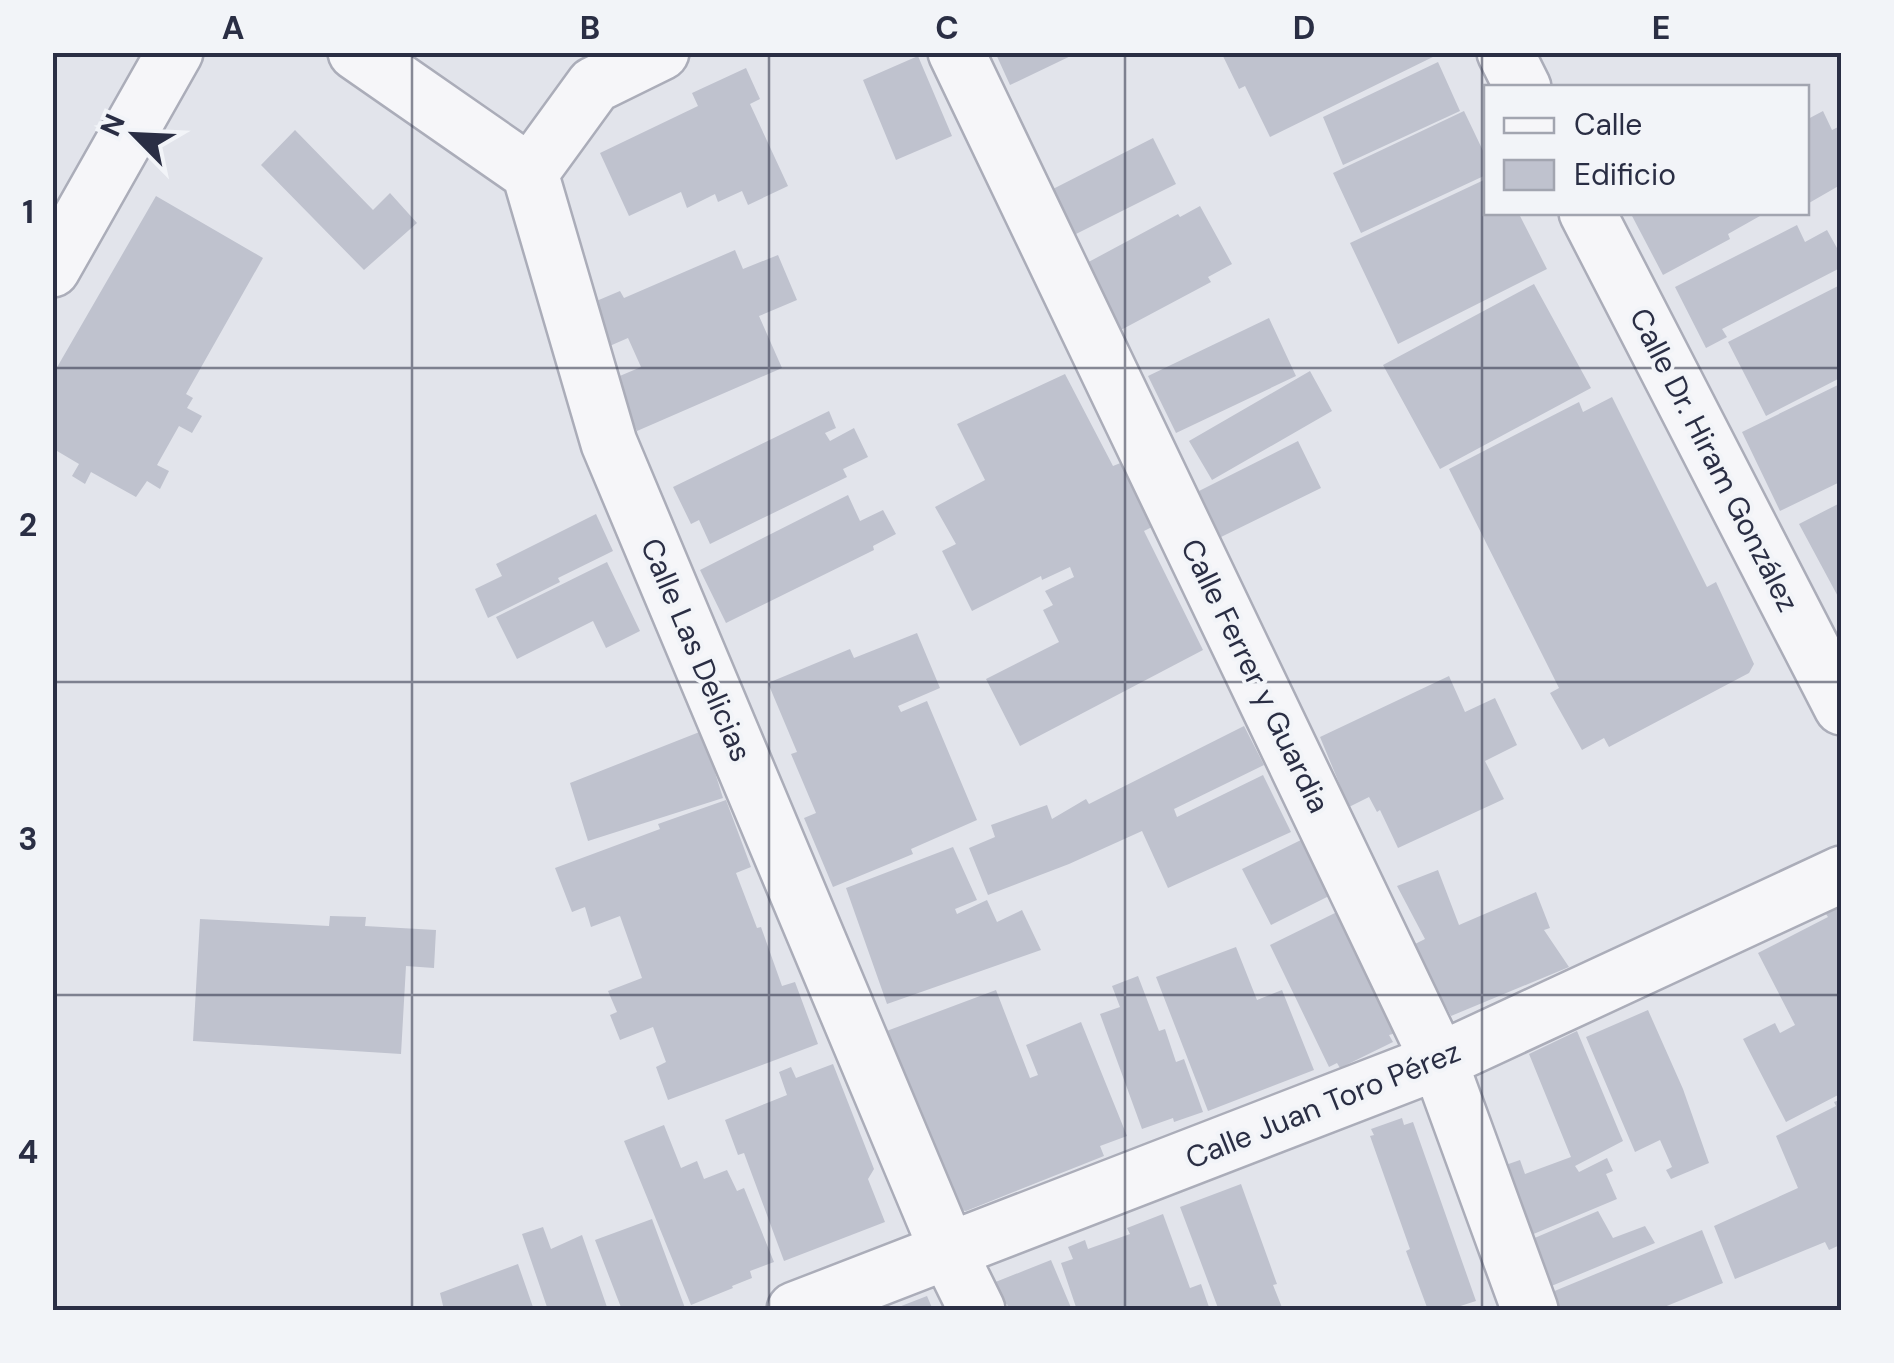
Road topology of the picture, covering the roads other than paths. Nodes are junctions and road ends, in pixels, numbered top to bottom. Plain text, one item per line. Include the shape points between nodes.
1 (175, 52) edge
2 (356, 52) edge
3 (662, 52) edge
4 (956, 52) edge
5 (1504, 52) edge
6 (1520, 85) edge
7 (530, 173) junction
8 (1589, 215) edge
9 (52, 268) edge
10 (1842, 707) edge
11 (1842, 874) edge
12 (1440, 1060) junction
13 (949, 1252) junction
14 (795, 1310) edge
15 (976, 1310) edge
16 (1530, 1310) edge

1 - 9 street
2 - 7 street
3 - 7 street via 594,85
4 - 12 street, Calle Ferrer y Guardia
5 - 6 street
7 - 13 street, Calle Las Delicias via 610,444
8 - 10 street, Calle Dr. Hiram González
11 - 12 street, Calle Juan Toro Pérez
12 - 13 street, Calle Juan Toro Pérez
12 - 16 street, Calle Ferrer y Guardia
13 - 14 street, Calle Juan Toro Pérez
13 - 15 street, Calle Las Delicias

